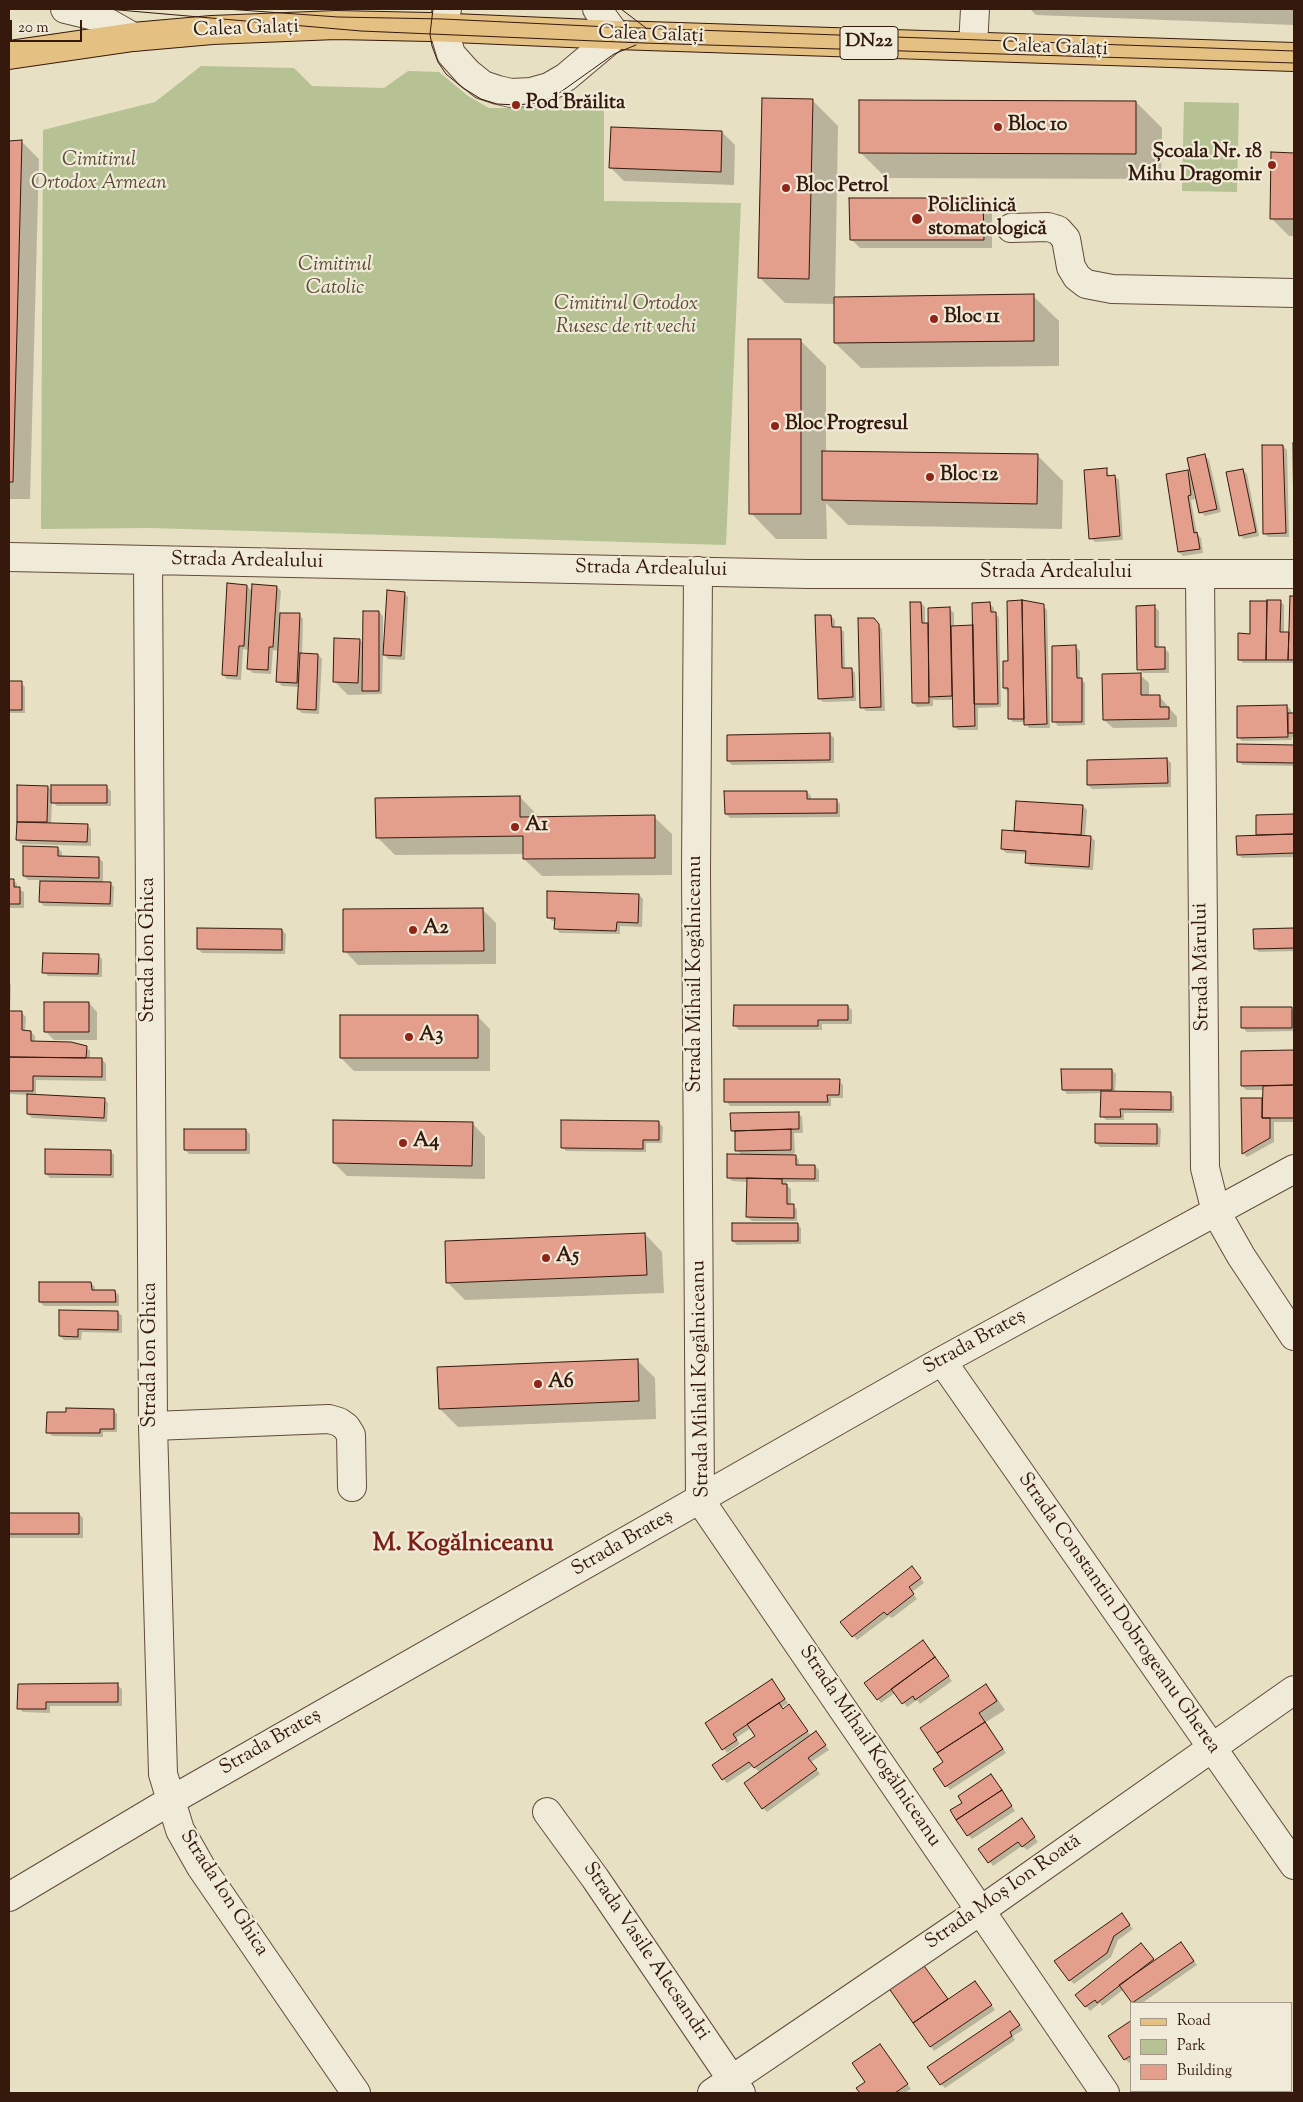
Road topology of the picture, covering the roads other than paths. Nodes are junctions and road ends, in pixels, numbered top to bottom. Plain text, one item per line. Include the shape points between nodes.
1 (65, 9) edge
2 (597, 9) edge
3 (974, 9) edge
4 (445, 18) edge
5 (616, 35) junction
6 (134, 37) junction
7 (973, 46) junction
8 (9, 55) edge
9 (1294, 57) edge
10 (1011, 228) dead end
11 (1294, 293) edge
12 (9, 557) edge
13 (148, 560) junction
14 (698, 570) junction
15 (1294, 574) edge
16 (1200, 575) junction
17 (1294, 1169) edge
18 (1216, 1212) junction
19 (1294, 1336) edge
20 (942, 1361) junction
21 (153, 1426) junction
22 (352, 1487) dead end
23 (700, 1500) junction
24 (1294, 1690) edge
25 (1212, 1750) junction
26 (170, 1801) junction
27 (547, 1812) dead end
28 (1294, 1865) edge
29 (9, 1897) edge
30 (980, 1911) junction
31 (728, 2088) edge
32 (356, 2093) edge
33 (1105, 2093) edge

1 - 6 street via 98,17
2 - 5 street
3 - 7 street
4 - 5 main road, Calea Galați / DN22
4 - 5 street via 451,54 483,85 511,93 549,87 566,77
4 - 6 main road, Calea Galați / DN22
5 - 7 main road, Calea Galați / DN22
6 - 8 main road, Calea Galați / DN22
7 - 9 main road, Calea Galați / DN22
10 - 11 street via 1048,227 1058,230 1066,239 1071,268 1086,284 1112,289
12 - 13 street, Strada Ardealului
13 - 14 street, Strada Ardealului
13 - 21 street, Strada Ion Ghica
14 - 16 street, Strada Ardealului via 808,574
14 - 23 street, Strada Mihail Kogălniceanu via 696,881
15 - 16 street, Strada Ardealului
16 - 18 street, Strada Mărului via 1205,1168
17 - 18 street, Strada Brateș
18 - 19 street, Strada Mărului
18 - 20 street, Strada Brateș
20 - 23 street, Strada Brateș
20 - 25 street, Strada Constantin Dobrogeanu Gherea
21 - 22 street via 328,1419 339,1422 351,1435
21 - 26 street, Strada Ion Ghica via 163,1774
23 - 26 street, Strada Brateș
23 - 30 street, Strada Mihail Kogălniceanu
24 - 25 street, Strada Moș Ion Roată
25 - 28 street, Strada Constantin Dobrogeanu Gherea
25 - 30 street, Strada Moș Ion Roată
26 - 29 street, Strada Brateș
26 - 32 street, Strada Ion Ghica via 180,1830 201,1867
27 - 31 street, Strada Vasile Alecsandri via 595,1878
30 - 31 street, Strada Moș Ion Roată
30 - 33 street, Strada Mihail Kogălniceanu

